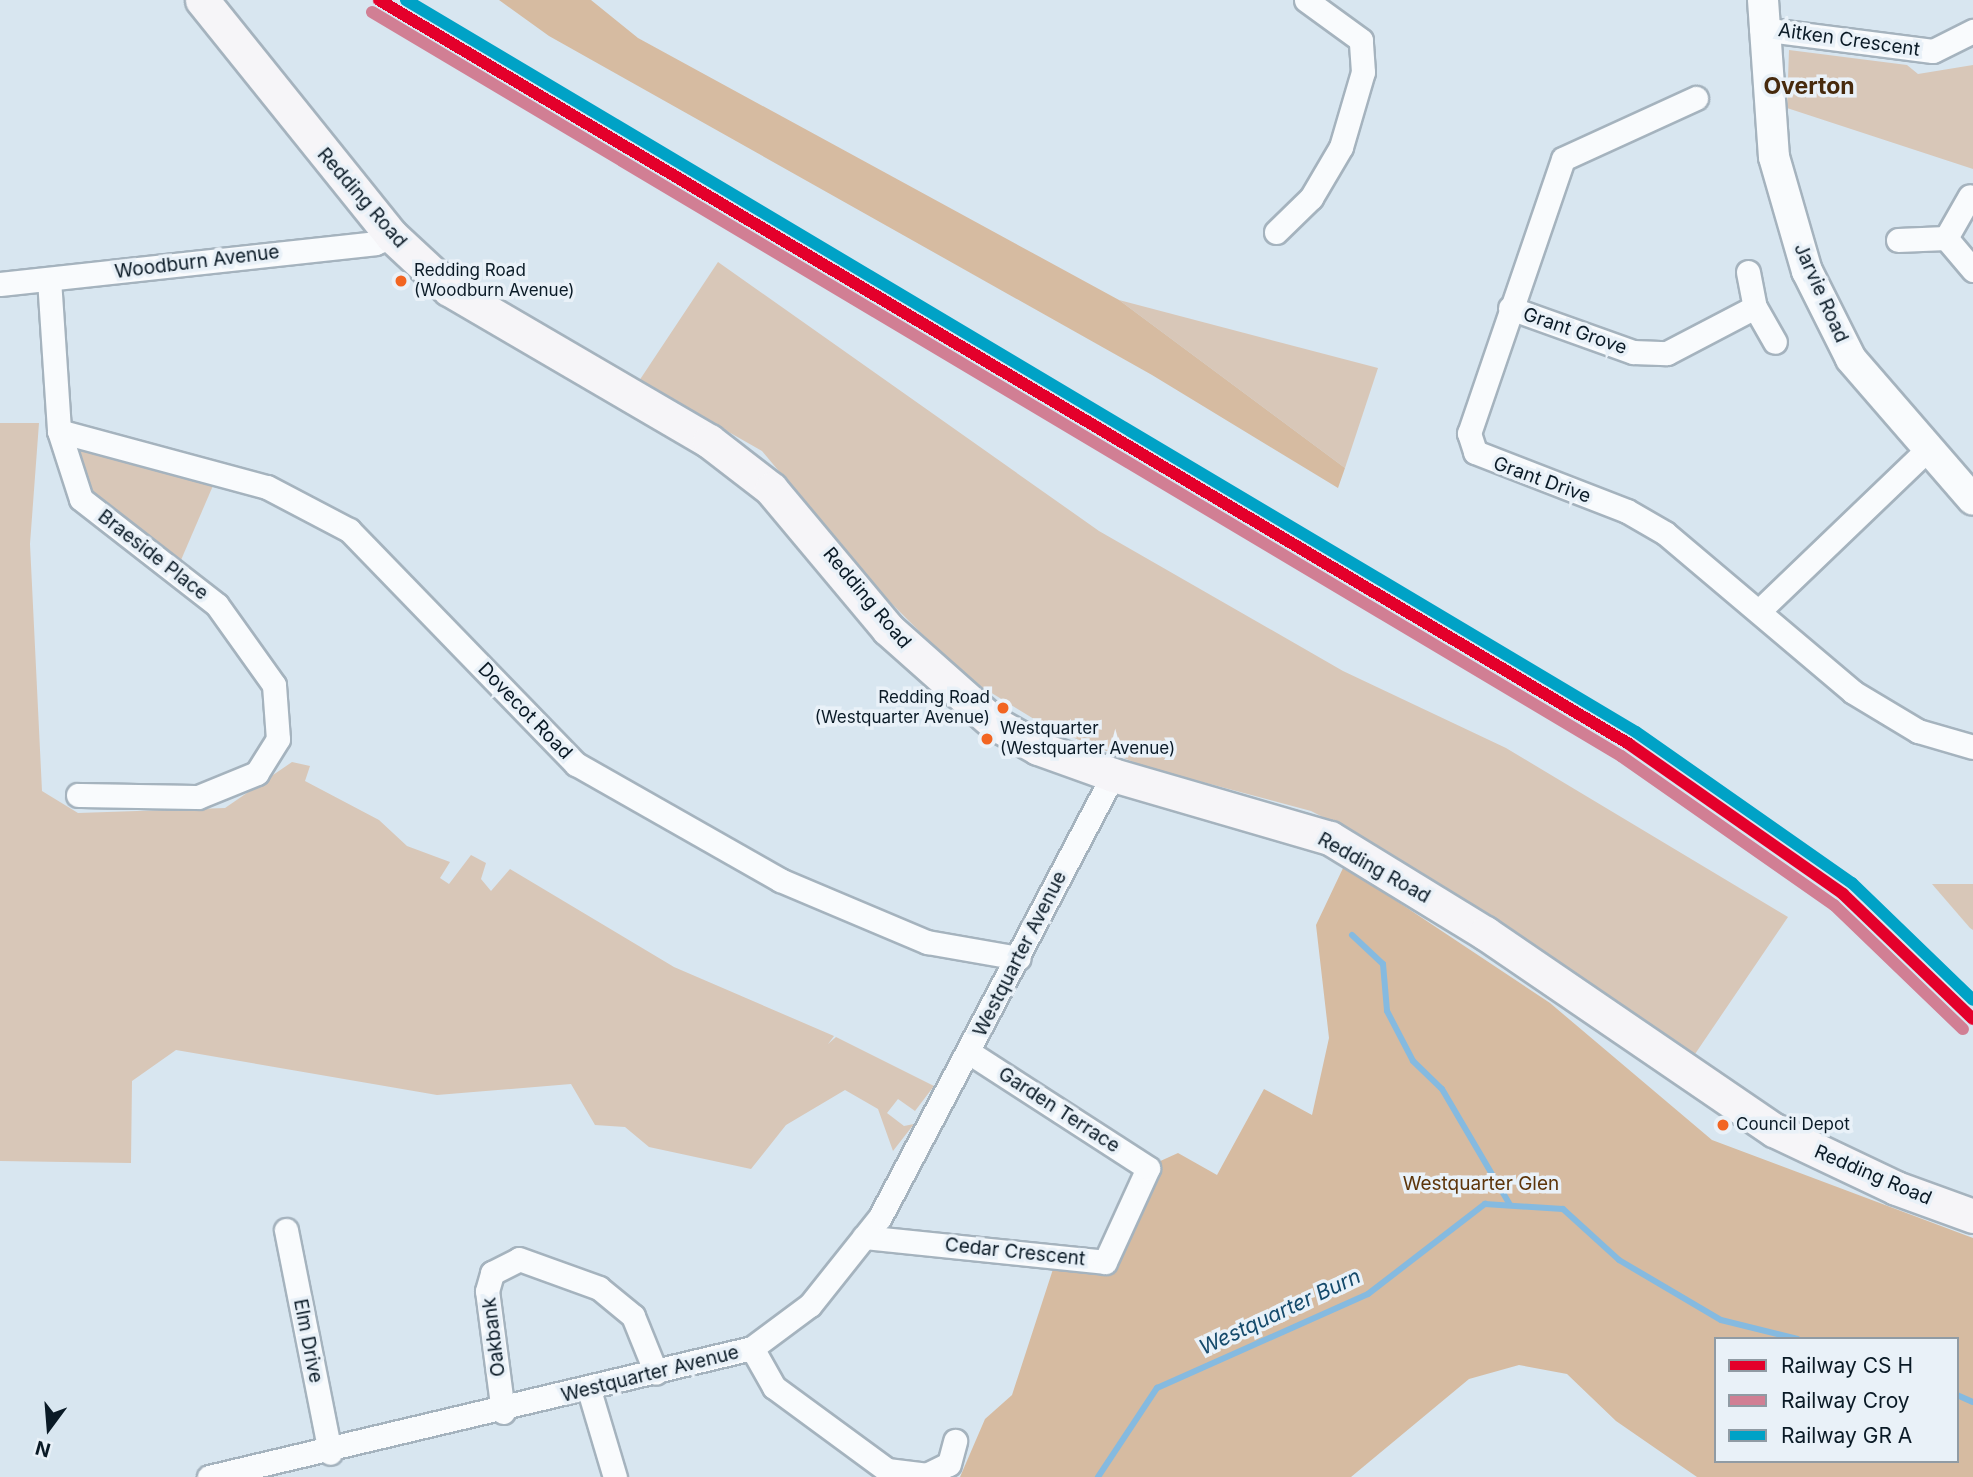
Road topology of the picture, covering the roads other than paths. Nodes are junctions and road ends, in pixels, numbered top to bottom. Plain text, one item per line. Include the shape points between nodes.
1 (202, 0) edge
2 (1306, 0) edge
3 (1762, 14) edge
4 (1973, 32) edge
5 (1696, 98) dead end
6 (1970, 195) dead end
7 (1276, 233) dead end
8 (392, 236) junction
9 (1946, 238) junction
10 (1898, 240) dead end
11 (1973, 270) edge
12 (1748, 272) dead end
13 (49, 279) junction
14 (0, 284) edge
15 (1755, 307) junction
16 (1510, 308) junction
17 (1775, 342) dead end
18 (59, 431) junction
19 (1925, 452) junction
20 (1973, 500) edge
21 (1759, 611) junction
22 (1973, 747) edge
23 (1113, 775) junction
24 (79, 795) dead end
25 (1019, 958) junction
26 (969, 1052) junction
27 (1148, 1168) joint
28 (1973, 1216) edge
29 (286, 1230) dead end
30 (864, 1237) junction
31 (752, 1348) junction
32 (656, 1373) junction
33 (589, 1390) junction
34 (503, 1412) junction
35 (955, 1441) dead end
36 (330, 1453) junction
37 (209, 1477) edge
38 (615, 1477) edge

1 - 8 main road, Redding Road
2 - 7 street via 1361,40 1363,72 1341,147 1311,198
3 - 4 street, Aitken Crescent via 1933,51
3 - 19 street, Jarvie Road via 1774,157 1807,271 1851,359
5 - 16 street, Grant Drive via 1563,159
6 - 9 street
8 - 13 street, Woodburn Avenue via 375,243
8 - 23 main road, Redding Road via 449,289 709,441 771,489 888,629 994,723 1038,748
9 - 10 street
9 - 11 street
12 - 15 street
13 - 14 street, Woodburn Avenue
13 - 18 street, Braeside Place
15 - 16 street, Grant Grove via 1667,353 1633,352
15 - 17 street
16 - 21 street, Grant Drive via 1468,433 1475,452 1627,511 1665,533
18 - 24 street, Braeside Place via 81,499 217,604 274,685 278,739 257,773 198,797
18 - 25 street, Dovecot Road via 267,487 349,530 576,764 780,880 927,942
19 - 20 street, Jarvie Road
19 - 21 street
21 - 22 street, Grant Drive via 1853,692 1918,731
23 - 25 street, Westquarter Avenue
23 - 28 main road, Redding Road via 1330,838 1485,933 1774,1130 1896,1188
25 - 26 street, Westquarter Avenue
26 - 27 street, Garden Terrace
26 - 30 street, Westquarter Avenue
27 - 30 street, Cedar Crescent via 1105,1262
29 - 36 street, Elm Drive
30 - 31 street, Westquarter Avenue via 810,1305
31 - 32 street, Westquarter Avenue
31 - 35 street via 774,1387 887,1470 926,1475 949,1464
32 - 33 street, Westquarter Avenue
32 - 34 street, Oakbank via 633,1316 598,1288 519,1259 492,1273 487,1292
33 - 34 street, Westquarter Avenue
33 - 38 street
34 - 36 street, Westquarter Avenue
36 - 37 street, Westquarter Avenue

